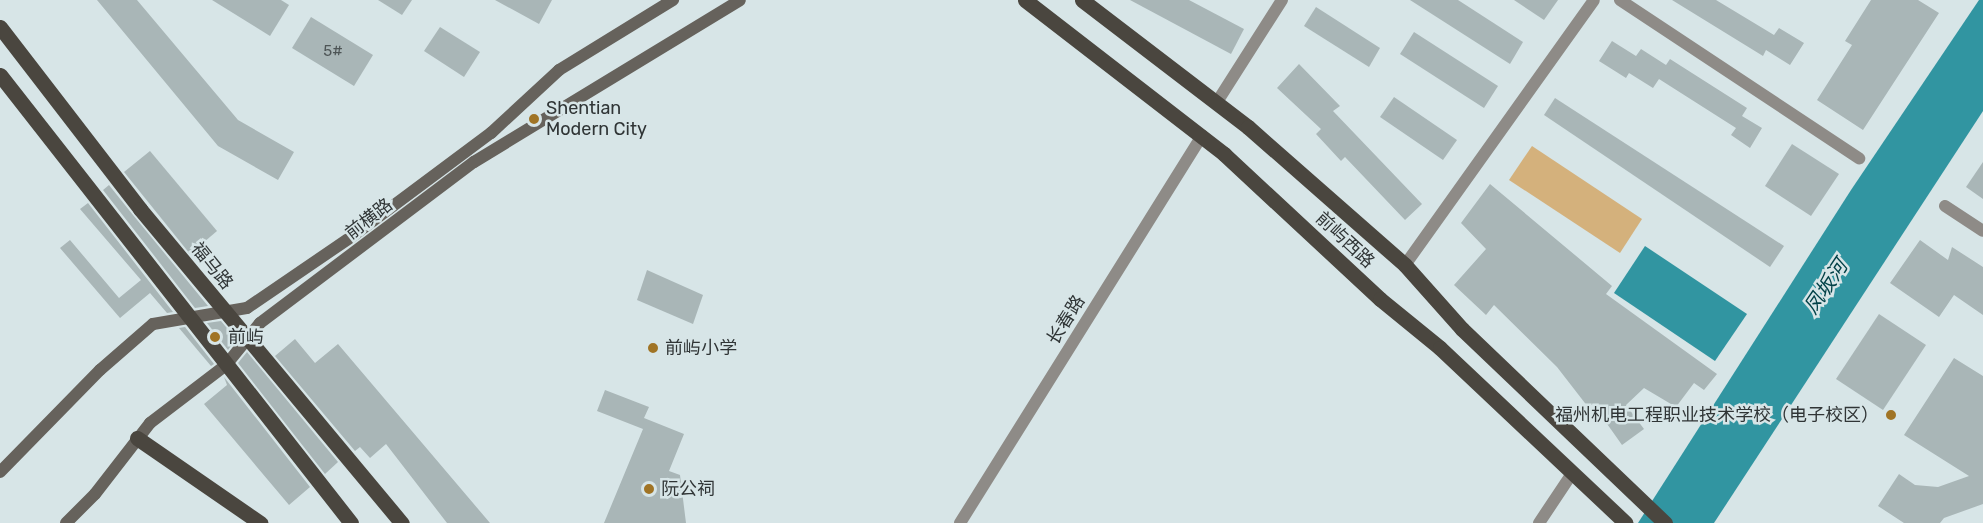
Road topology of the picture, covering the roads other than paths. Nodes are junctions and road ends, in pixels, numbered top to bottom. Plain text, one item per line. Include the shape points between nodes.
1 (673, 0) edge
2 (740, 0) edge
3 (1025, 0) edge
4 (1082, 0) edge
5 (1282, 0) edge
6 (1594, 0) edge
7 (1620, 0) edge
8 (0, 27) edge
9 (0, 75) edge
10 (1217, 102) junction
11 (1202, 135) junction
12 (1859, 158) dead end
13 (1945, 206) dead end
14 (1983, 231) edge
15 (1405, 265) junction
16 (223, 310) junction
17 (187, 316) junction
18 (246, 339) junction
19 (226, 366) junction
20 (137, 438) junction
21 (0, 472) edge
22 (1573, 472) junction
23 (66, 523) edge
24 (260, 523) edge
25 (351, 523) edge
26 (402, 523) edge
27 (960, 523) edge
28 (1539, 523) edge
29 (1625, 523) edge
30 (1665, 523) edge

1 - 16 main road, 前横路 via 559,70 491,133 354,235 247,308
2 - 18 main road, 前横路 via 474,162 260,323
3 - 11 main road, 前屿西路
4 - 10 main road, 前屿西路
5 - 10 street
6 - 15 street
7 - 12 street
8 - 16 main road, 福马路
9 - 17 main road
10 - 15 main road, 前屿西路
11 - 22 main road, 前屿西路
11 - 27 street, 长春路
13 - 14 street
15 - 30 main road, 前屿西路 via 1462,329
16 - 17 main road, 前横路
16 - 18 main road, 福马路
17 - 19 main road
17 - 21 main road, 前横路 via 153,324
18 - 19 main road, 前横路
18 - 26 main road, 福马路
19 - 20 main road, 前横路 via 160,415
19 - 25 main road
20 - 23 main road, 前横路 via 95,494
20 - 24 main road
22 - 28 street
22 - 29 main road, 前屿西路

